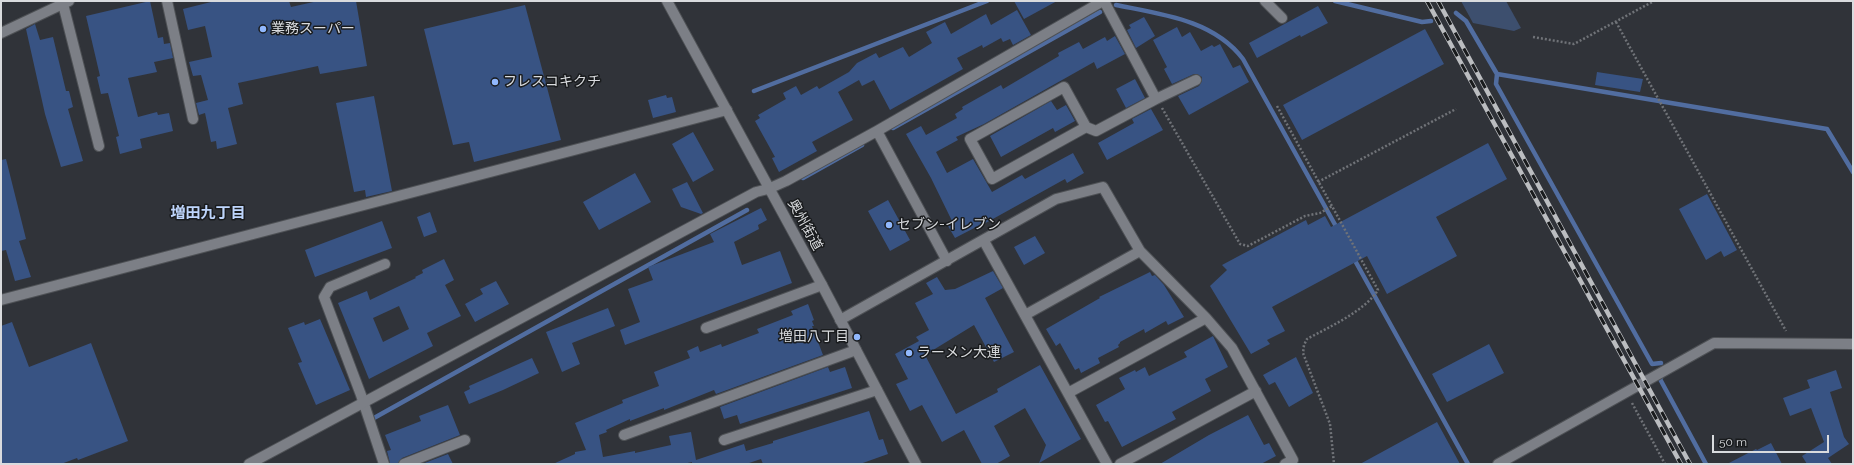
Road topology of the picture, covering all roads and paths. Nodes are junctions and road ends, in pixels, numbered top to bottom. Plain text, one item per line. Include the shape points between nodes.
1 (167, 1) edge
2 (667, 1) edge
3 (1104, 1) edge
4 (1265, 1) edge
5 (1654, 1) edge
6 (66, 2) edge
7 (1282, 18) dead end
8 (1616, 22) junction
9 (1, 33) edge
10 (1533, 37) dead end
11 (1196, 80) dead end
12 (1156, 99) junction
13 (1277, 106) dead end
14 (1456, 109) dead end
15 (727, 110) junction
16 (193, 119) dead end
17 (1086, 127) junction
18 (877, 131) junction
19 (99, 146) dead end
20 (1318, 182) junction
21 (768, 189) junction
22 (1331, 207) junction
23 (984, 240) junction
24 (1140, 252) junction
25 (947, 261) junction
26 (385, 264) dead end
27 (822, 285) junction
28 (1, 300) edge
29 (1025, 315) junction
30 (1206, 318) junction
31 (840, 320) junction
32 (706, 328) dead end
33 (1793, 343) junction
34 (1853, 344) edge
35 (856, 350) junction
36 (877, 390) junction
37 (1256, 391) junction
38 (1626, 392) junction
39 (1068, 393) junction
40 (364, 403) junction
41 (624, 435) dead end
42 (465, 440) dead end
43 (724, 440) dead end
44 (259, 461) edge
45 (249, 464) edge
46 (384, 464) edge
47 (404, 464) edge
48 (916, 464) edge
49 (1107, 464) edge
50 (1120, 464) edge
51 (1285, 464) edge
52 (1334, 464) edge
53 (1498, 464) edge
54 (1665, 464) edge

1 - 16 street
2 - 15 street, 奥州街道
3 - 12 street
3 - 18 street
4 - 7 street
5 - 8 path
6 - 9 street
6 - 19 street
8 - 10 path via 1574,44
8 - 33 path
11 - 12 street
12 - 17 street via 1096,131
12 - 22 path via 1240,244 1248,246 1305,216
13 - 20 path
14 - 20 path
15 - 21 street, 奥州街道
15 - 28 street
17 - 17 street via 992,179 970,139 1064,87
18 - 21 street
18 - 25 street
20 - 22 path
21 - 27 street, 奥州街道
21 - 40 street via 756,192
22 - 52 path via 1378,290 1371,299 1307,339 1304,345 1303,353 1330,424
23 - 24 street via 1056,199 1103,187
23 - 25 street
23 - 29 street
24 - 29 street
24 - 30 street
25 - 31 street
26 - 40 street via 330,287 324,297
27 - 31 street, 奥州街道
27 - 32 street
29 - 39 street
30 - 37 street via 1232,348
30 - 39 street
31 - 35 street, 奥州街道
33 - 34 street
33 - 38 street via 1714,343
35 - 36 street, 奥州街道
35 - 41 street
36 - 43 street
36 - 48 street, 奥州街道
37 - 50 street
37 - 51 street via 1293,460
38 - 53 street
38 - 54 path
39 - 49 street
40 - 44 street
40 - 46 street
42 - 47 street
44 - 45 street

